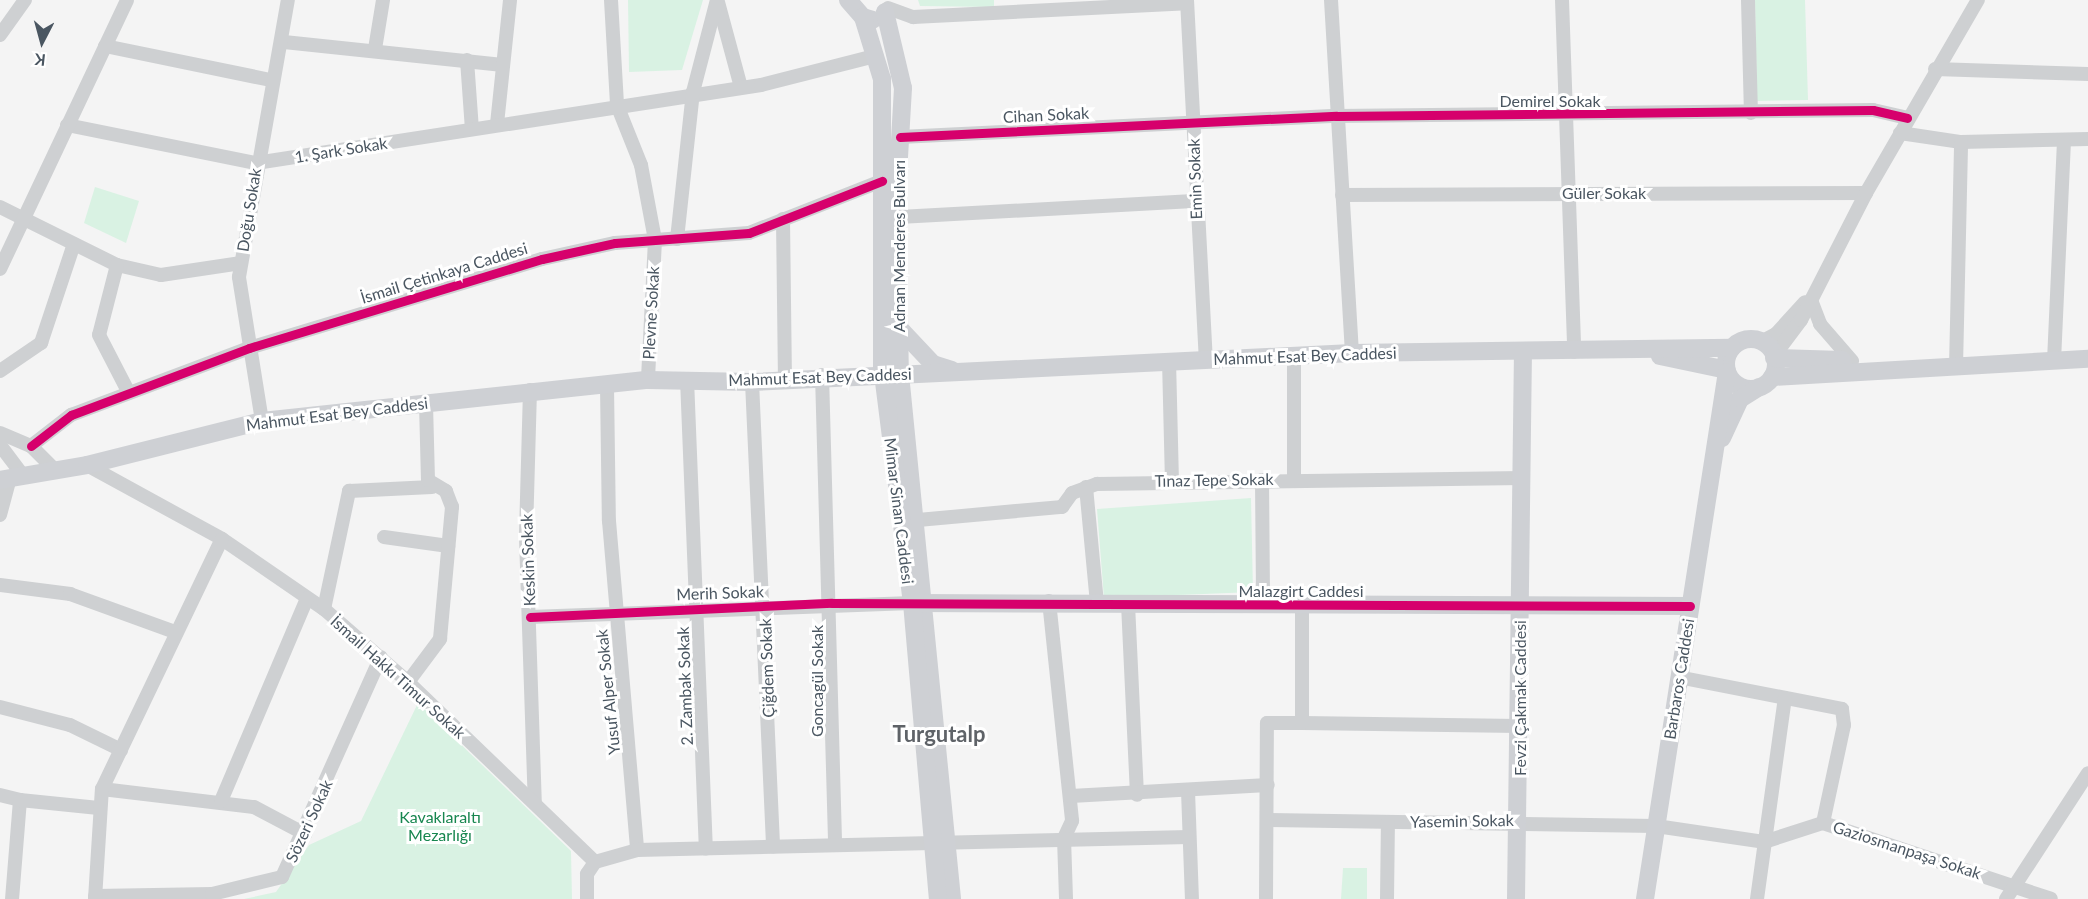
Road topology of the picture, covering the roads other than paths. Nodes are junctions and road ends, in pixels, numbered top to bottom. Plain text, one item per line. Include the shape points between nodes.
1 (25, 0) edge
2 (127, 0) edge
3 (288, 0) edge
4 (383, 0) edge
5 (510, 0) edge
6 (611, 0) edge
7 (717, 0) edge
8 (848, 0) edge
9 (1330, 0) edge
10 (1562, 0) edge
11 (1748, 0) edge
12 (1978, 0) edge
13 (1187, 1) edge
14 (1006, 6) edge
15 (887, 7) edge
16 (862, 17) junction
17 (0, 34) edge
18 (284, 42) junction
19 (105, 46) junction
20 (375, 49) junction
21 (875, 56) junction
22 (466, 60) junction
23 (503, 65) junction
24 (1935, 69) junction
25 (2088, 74) edge
26 (271, 80) junction
27 (741, 87) junction
28 (693, 92) junction
29 (617, 105) junction
30 (1751, 113) junction
31 (1336, 116) junction
32 (1564, 116) junction
33 (1907, 118) junction
34 (1193, 122) junction
35 (497, 124) junction
36 (67, 125) junction
37 (472, 129) junction
38 (1899, 133) junction
39 (900, 137) junction
40 (2088, 139) edge
41 (2064, 140) junction
42 (1961, 142) junction
43 (256, 163) junction
44 (882, 181) junction
45 (1568, 193) junction
46 (1866, 193) junction
47 (1342, 195) junction
48 (1194, 201) junction
49 (0, 207) edge
50 (899, 217) junction
51 (783, 219) junction
52 (25, 220) junction
53 (677, 239) junction
54 (655, 240) junction
55 (74, 244) junction
56 (241, 263) junction
57 (117, 265) junction
58 (0, 269) edge
59 (1813, 296) junction
60 (899, 328) junction
61 (1761, 342) junction
62 (249, 348) junction
63 (1732, 348) junction
64 (1613, 351) junction
65 (1574, 352) junction
66 (1352, 353) junction
67 (1523, 353) junction
68 (1294, 357) junction
69 (1774, 357) junction
70 (1206, 358) junction
71 (2088, 359) edge
72 (1169, 360) junction
73 (1852, 361) junction
74 (2054, 361) junction
75 (1956, 367) junction
76 (1900, 369) junction
77 (0, 371) edge
78 (956, 371) junction
79 (1727, 371) junction
80 (822, 375) junction
81 (891, 375) junction
82 (687, 378) junction
83 (785, 378) junction
84 (648, 380) junction
85 (752, 382) junction
86 (1766, 382) junction
87 (607, 386) junction
88 (530, 390) junction
89 (129, 393) junction
90 (426, 402) junction
91 (262, 421) junction
92 (0, 432) edge
93 (0, 445) edge
94 (31, 446) junction
95 (1714, 459) junction
96 (87, 465) junction
97 (56, 471) junction
98 (11, 477) edge
99 (1294, 477) junction
100 (1522, 478) junction
101 (1262, 480) junction
102 (1172, 481) junction
103 (432, 487) junction
104 (1086, 487) junction
105 (0, 514) edge
106 (907, 521) junction
107 (384, 537) dead end
108 (222, 539) junction
109 (448, 546) junction
110 (0, 585) edge
111 (307, 598) junction
112 (1049, 601) junction
113 (831, 603) junction
114 (918, 603) junction
115 (1098, 603) junction
116 (1128, 604) junction
117 (764, 606) junction
118 (1263, 606) junction
119 (1302, 606) junction
120 (1520, 606) junction
121 (1690, 606) junction
122 (698, 607) junction
123 (324, 609) junction
124 (615, 612) junction
125 (530, 617) junction
126 (175, 632) junction
127 (381, 657) junction
128 (1678, 677) junction
129 (408, 682) junction
130 (1785, 698) junction
131 (0, 707) edge
132 (1302, 723) junction
133 (1519, 726) junction
134 (120, 750) junction
135 (2088, 773) edge
136 (1268, 785) junction
137 (102, 789) junction
138 (1188, 791) junction
139 (0, 795) edge
140 (1137, 795) junction
141 (1071, 796) junction
142 (20, 800) junction
143 (221, 801) junction
144 (535, 802) junction
145 (99, 808) junction
146 (1267, 820) junction
147 (1519, 820) junction
148 (1388, 822) junction
149 (1823, 823) junction
150 (1656, 826) junction
151 (305, 834) junction
152 (1189, 837) junction
153 (1064, 838) junction
154 (941, 841) junction
155 (835, 842) junction
156 (1764, 842) junction
157 (773, 847) junction
158 (706, 849) junction
159 (637, 850) junction
160 (595, 862) junction
161 (2012, 883) junction
162 (95, 897) edge
163 (12, 899) edge
164 (587, 899) edge
165 (938, 899) edge
166 (952, 899) edge
167 (1066, 899) edge
168 (1192, 899) edge
169 (1266, 899) edge
170 (1387, 899) edge
171 (1516, 899) edge
172 (1645, 899) edge
173 (1757, 899) edge
174 (2006, 899) edge
175 (2051, 899) edge

1 - 17 street
2 - 19 street
3 - 18 street, Doğu Sokak
4 - 20 street
5 - 23 street
6 - 29 street, Plevne Sokak
7 - 27 street
7 - 28 street
8 - 16 main road
9 - 31 street
10 - 32 street
11 - 30 street
12 - 24 street
13 - 14 street
13 - 34 street, Emin Sokak
14 - 15 street via 913,17
15 - 16 main road via 877,20
15 - 39 main road, Adnan Menderes Bulvarı via 903,88
16 - 21 main road, Adnan Menderes Bulvarı
18 - 20 street
18 - 26 street, Doğu Sokak
19 - 26 street
19 - 36 street
20 - 22 street
21 - 27 street, 1. Şark Sokak
21 - 44 main road, Adnan Menderes Bulvarı via 882,79
22 - 23 street
22 - 37 street
23 - 35 street
24 - 25 street
24 - 33 street
26 - 43 street, Doğu Sokak
27 - 28 street, 1. Şark Sokak
28 - 29 street, 1. Şark Sokak
28 - 53 street
29 - 35 street, 1. Şark Sokak
29 - 54 street, Plevne Sokak via 641,165
30 - 32 street, Demirel Sokak
30 - 33 street, Demirel Sokak via 1873,110
31 - 32 street, Demirel Sokak
31 - 34 street, Demirel Sokak
31 - 47 street
32 - 45 street
33 - 38 street
34 - 39 street, Cihan Sokak
34 - 48 street, Emin Sokak
35 - 37 street, 1. Şark Sokak
36 - 43 street, 1. Şark Sokak
36 - 52 street
37 - 43 street, 1. Şark Sokak
38 - 42 street
38 - 46 street
39 - 50 main road, Adnan Menderes Bulvarı
40 - 41 street
41 - 42 street
41 - 74 street
42 - 75 street
43 - 56 street, Doğu Sokak
44 - 51 street, İsmail Çetinkaya Caddesi
44 - 81 main road, Adnan Menderes Bulvarı
45 - 46 street, Güler Sokak
45 - 47 street, Güler Sokak
45 - 65 street
46 - 59 street
47 - 66 street
48 - 50 street
48 - 70 street, Emin Sokak
49 - 52 street
50 - 60 main road, Adnan Menderes Bulvarı
51 - 53 street, İsmail Çetinkaya Caddesi via 749,232
51 - 83 street
52 - 55 street
52 - 58 street
53 - 54 street, İsmail Çetinkaya Caddesi
54 - 62 street, İsmail Çetinkaya Caddesi via 542,259
54 - 84 street, Plevne Sokak
55 - 57 street
55 - 77 street via 41,343
56 - 57 street via 162,275
56 - 62 street, Doğu Sokak via 241,314
57 - 89 street via 99,335
59 - 61 street via 1776,334
59 - 69 street
59 - 73 street via 1820,324
60 - 78 main road via 933,364
60 - 81 main road, Adnan Menderes Bulvarı
61 - 63 main road via 1745,340
61 - 69 main road
62 - 89 street, İsmail Çetinkaya Caddesi
62 - 91 street, Doğu Sokak
63 - 64 main road
63 - 79 main road
64 - 65 main road, Mahmut Esat Bey Caddesi
64 - 79 main road
65 - 67 main road, Mahmut Esat Bey Caddesi
66 - 67 main road, Mahmut Esat Bey Caddesi
66 - 68 main road, Mahmut Esat Bey Caddesi
67 - 100 main road, Fevzi Çakmak Caddesi
68 - 70 main road, Mahmut Esat Bey Caddesi
68 - 99 street
69 - 73 main road
69 - 86 main road
70 - 72 main road, Mahmut Esat Bey Caddesi
71 - 74 main road
72 - 78 main road, Mahmut Esat Bey Caddesi
72 - 102 street
73 - 76 main road
74 - 75 main road
75 - 76 main road
76 - 86 main road
78 - 81 main road, Mahmut Esat Bey Caddesi
79 - 86 main road via 1744,388
79 - 95 main road
80 - 81 main road, Mahmut Esat Bey Caddesi
80 - 83 main road, Mahmut Esat Bey Caddesi
80 - 113 street, Goncagül Sokak
81 - 106 main road, Mimar Sinan Caddesi
82 - 84 main road, Mahmut Esat Bey Caddesi
82 - 85 main road, Mahmut Esat Bey Caddesi
82 - 122 street, 2. Zambak Sokak
83 - 85 main road, Mahmut Esat Bey Caddesi
84 - 87 main road, Mahmut Esat Bey Caddesi
85 - 117 street, Çiğdem Sokak
86 - 95 main road via 1740,399
87 - 88 main road, Mahmut Esat Bey Caddesi
87 - 124 street, Yusuf Alper Sokak
88 - 90 main road, Mahmut Esat Bey Caddesi
88 - 125 street, Keskin Sokak
89 - 94 street, İsmail Çetinkaya Caddesi via 71,415
90 - 91 main road, Mahmut Esat Bey Caddesi
90 - 103 street
91 - 96 main road, Mahmut Esat Bey Caddesi
92 - 94 street
93 - 98 street
94 - 97 street
95 - 121 main road, Barbaros Caddesi
96 - 97 main road, Mahmut Esat Bey Caddesi
96 - 108 street, İsmail Hakkı Timur Sokak
97 - 98 main road, Mahmut Esat Bey Caddesi
98 - 105 street
99 - 100 street, Tınaz Tepe Sokak
99 - 101 street, Tınaz Tepe Sokak
100 - 120 main road, Fevzi Çakmak Caddesi
101 - 102 street, Tınaz Tepe Sokak
101 - 118 street
102 - 104 street, Tınaz Tepe Sokak
103 - 109 street via 446,491 452,507
103 - 123 street via 350,491
104 - 106 street via 1062,507
104 - 115 street
106 - 114 main road, Mimar Sinan Caddesi
107 - 109 street
108 - 111 street, İsmail Hakkı Timur Sokak
108 - 126 street
109 - 129 street via 440,639
110 - 126 street via 70,594
111 - 123 street, İsmail Hakkı Timur Sokak
111 - 143 street
112 - 114 main road, Malazgirt Caddesi
112 - 115 main road, Malazgirt Caddesi
112 - 141 street
113 - 114 street, Merih Sokak
113 - 117 street, Merih Sokak
113 - 155 street, Goncagül Sokak
114 - 154 main road, Mimar Sinan Caddesi
115 - 116 main road, Malazgirt Caddesi
116 - 118 main road, Malazgirt Caddesi
116 - 140 street
117 - 122 street, Merih Sokak
117 - 157 street, Çiğdem Sokak
118 - 119 main road, Malazgirt Caddesi
119 - 120 main road, Malazgirt Caddesi
119 - 132 street
120 - 121 main road, Malazgirt Caddesi
120 - 133 main road, Fevzi Çakmak Caddesi
121 - 128 main road, Barbaros Caddesi
122 - 124 street, Merih Sokak
122 - 158 street, 2. Zambak Sokak
123 - 127 street, İsmail Hakkı Timur Sokak
124 - 125 street, Merih Sokak
124 - 159 street, Yusuf Alper Sokak
125 - 144 street, Keskin Sokak
126 - 134 street
127 - 129 street, İsmail Hakkı Timur Sokak
127 - 151 street, Sözeri Sokak
128 - 130 street
128 - 150 main road, Barbaros Caddesi
129 - 144 street, İsmail Hakkı Timur Sokak
130 - 149 street via 1845,714
130 - 156 street
131 - 134 street via 70,725
132 - 133 street
132 - 136 street via 1267,723
133 - 147 main road, Fevzi Çakmak Caddesi
134 - 137 street
135 - 161 street
136 - 138 street
136 - 146 street
137 - 143 street
137 - 145 street
138 - 140 street
138 - 152 street
139 - 142 street
140 - 141 street
141 - 153 street via 1072,821
142 - 145 street
142 - 163 street
143 - 151 street via 254,807
144 - 160 street, İsmail Hakkı Timur Sokak
145 - 162 street
146 - 148 street, Yasemin Sokak
146 - 169 street
147 - 148 street, Yasemin Sokak
147 - 150 street, Yasemin Sokak
147 - 171 main road, Fevzi Çakmak Caddesi
148 - 170 street
149 - 156 street, Gaziosmanpaşa Sokak
149 - 161 street, Gaziosmanpaşa Sokak
150 - 156 street, Gaziosmanpaşa Sokak
150 - 172 main road, Barbaros Caddesi
151 - 162 street, Sözeri Sokak via 282,877 269,884 212,894
152 - 153 street
152 - 168 street
153 - 154 street
153 - 167 street
154 - 155 street
154 - 165 main road, Mimar Sinan Caddesi
154 - 166 main road, Mimar Sinan Caddesi
155 - 157 street
156 - 173 street
157 - 158 street
158 - 159 street
159 - 160 street
160 - 164 street via 587,874
161 - 174 street
161 - 175 street, Gaziosmanpaşa Sokak

